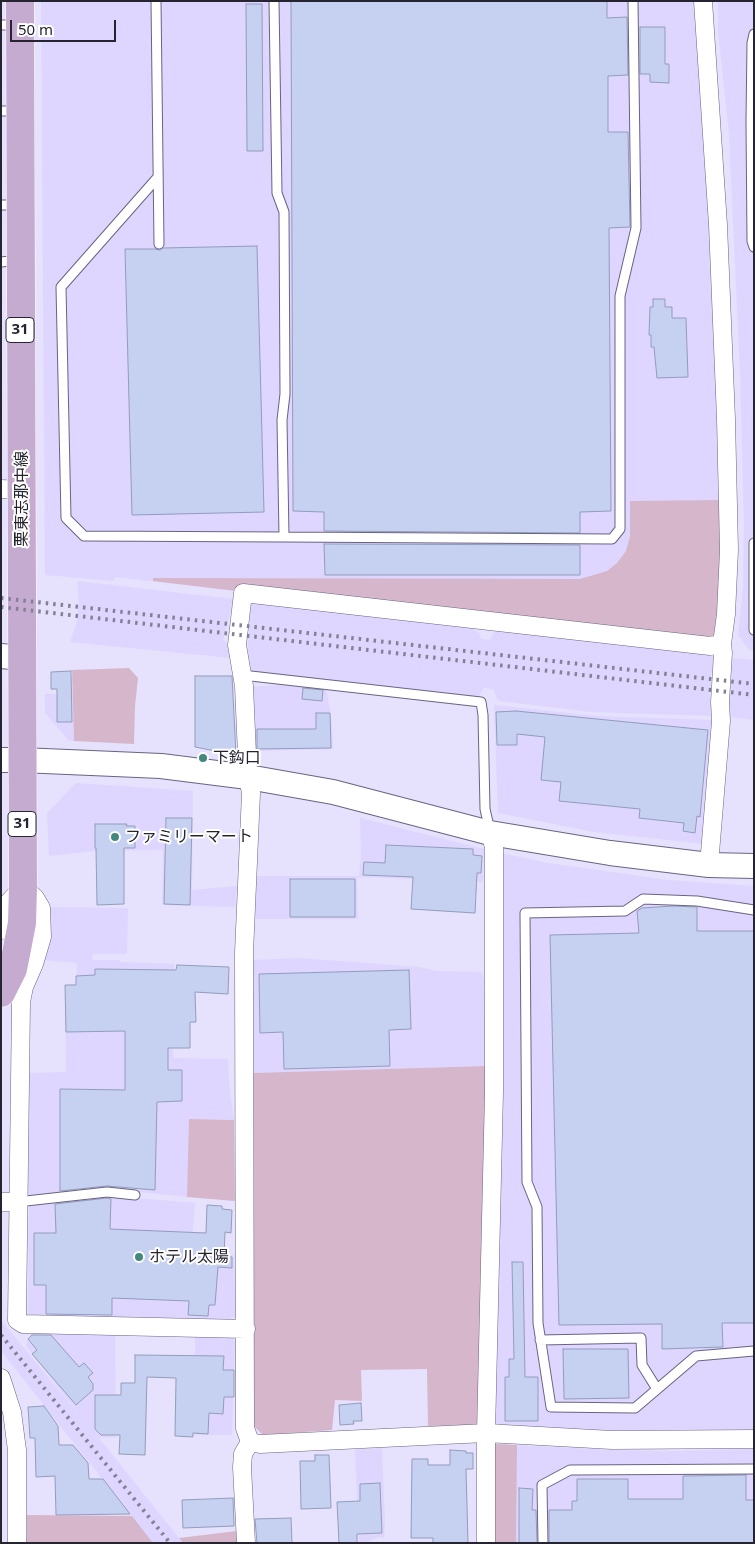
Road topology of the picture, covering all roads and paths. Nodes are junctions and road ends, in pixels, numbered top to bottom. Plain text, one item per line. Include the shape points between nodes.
1 (156, 1) edge
2 (274, 1) edge
3 (633, 1) edge
4 (703, 1) edge
5 (14, 17) edge
6 (754, 34) edge
7 (11, 111) edge
8 (158, 177) junction
9 (10, 205) edge
10 (159, 244) dead end
11 (754, 248) edge
12 (10, 261) edge
13 (12, 489) edge
14 (284, 537) junction
15 (754, 543) edge
16 (754, 630) edge
17 (722, 644) junction
18 (11, 657) edge
19 (242, 676) junction
20 (11, 760) edge
21 (248, 777) junction
22 (490, 833) junction
23 (709, 865) junction
24 (754, 866) edge
25 (23, 887) junction
26 (754, 910) edge
27 (1, 930) edge
28 (1, 994) edge
29 (135, 1194) dead end
30 (9, 1202) edge
31 (246, 1329) junction
32 (540, 1340) junction
33 (754, 1351) edge
34 (1, 1378) edge
35 (657, 1389) junction
36 (486, 1433) junction
37 (754, 1439) edge
38 (250, 1442) junction
39 (754, 1469) edge
40 (17, 1543) edge
41 (246, 1543) edge
42 (486, 1543) edge
43 (543, 1543) edge

1 - 8 lane
2 - 14 lane via 277,193 284,212
3 - 14 lane via 636,228 620,296 620,529 612,539
4 - 17 street via 718,226 726,419 729,550
5 - 7 main road, 栗東志那中線 / 31
6 - 11 lane via 751,121
7 - 9 main road, 栗東志那中線 / 31
8 - 10 lane
8 - 14 lane via 61,287 66,518 84,536
9 - 12 main road, 栗東志那中線 / 31
12 - 13 main road, 栗東志那中線 / 31
13 - 18 main road, 栗東志那中線 / 31
15 - 16 lane
17 - 19 street via 710,646 242,593 237,645
17 - 23 street via 721,721
18 - 20 main road, 栗東志那中線 / 31
19 - 21 street
19 - 22 lane via 481,702 485,809
20 - 21 street via 160,766
20 - 25 main road, 栗東志那中線 / 31
21 - 22 street via 333,792
21 - 31 street via 251,792 244,953
22 - 23 street
22 - 36 street via 494,847 494,1092
23 - 24 street
25 - 27 street via 4,907
25 - 28 main road, 栗東志那中線 / 31 via 22,923 13,969
25 - 30 street via 41,908 42,937 21,1002
26 - 32 lane via 697,900 643,899 625,910 525,913 527,1182 537,1207
29 - 30 lane via 106,1192
30 - 31 street via 16,1320 23,1324
31 - 38 street via 245,1428
32 - 35 lane via 641,1338 642,1365
32 - 35 lane via 550,1407 635,1408
33 - 35 lane via 696,1356
34 - 40 street via 12,1412 17,1450
36 - 37 street via 612,1440
36 - 38 street
36 - 42 street
38 - 41 street via 243,1454 242,1467
39 - 43 lane via 570,1470 542,1485

